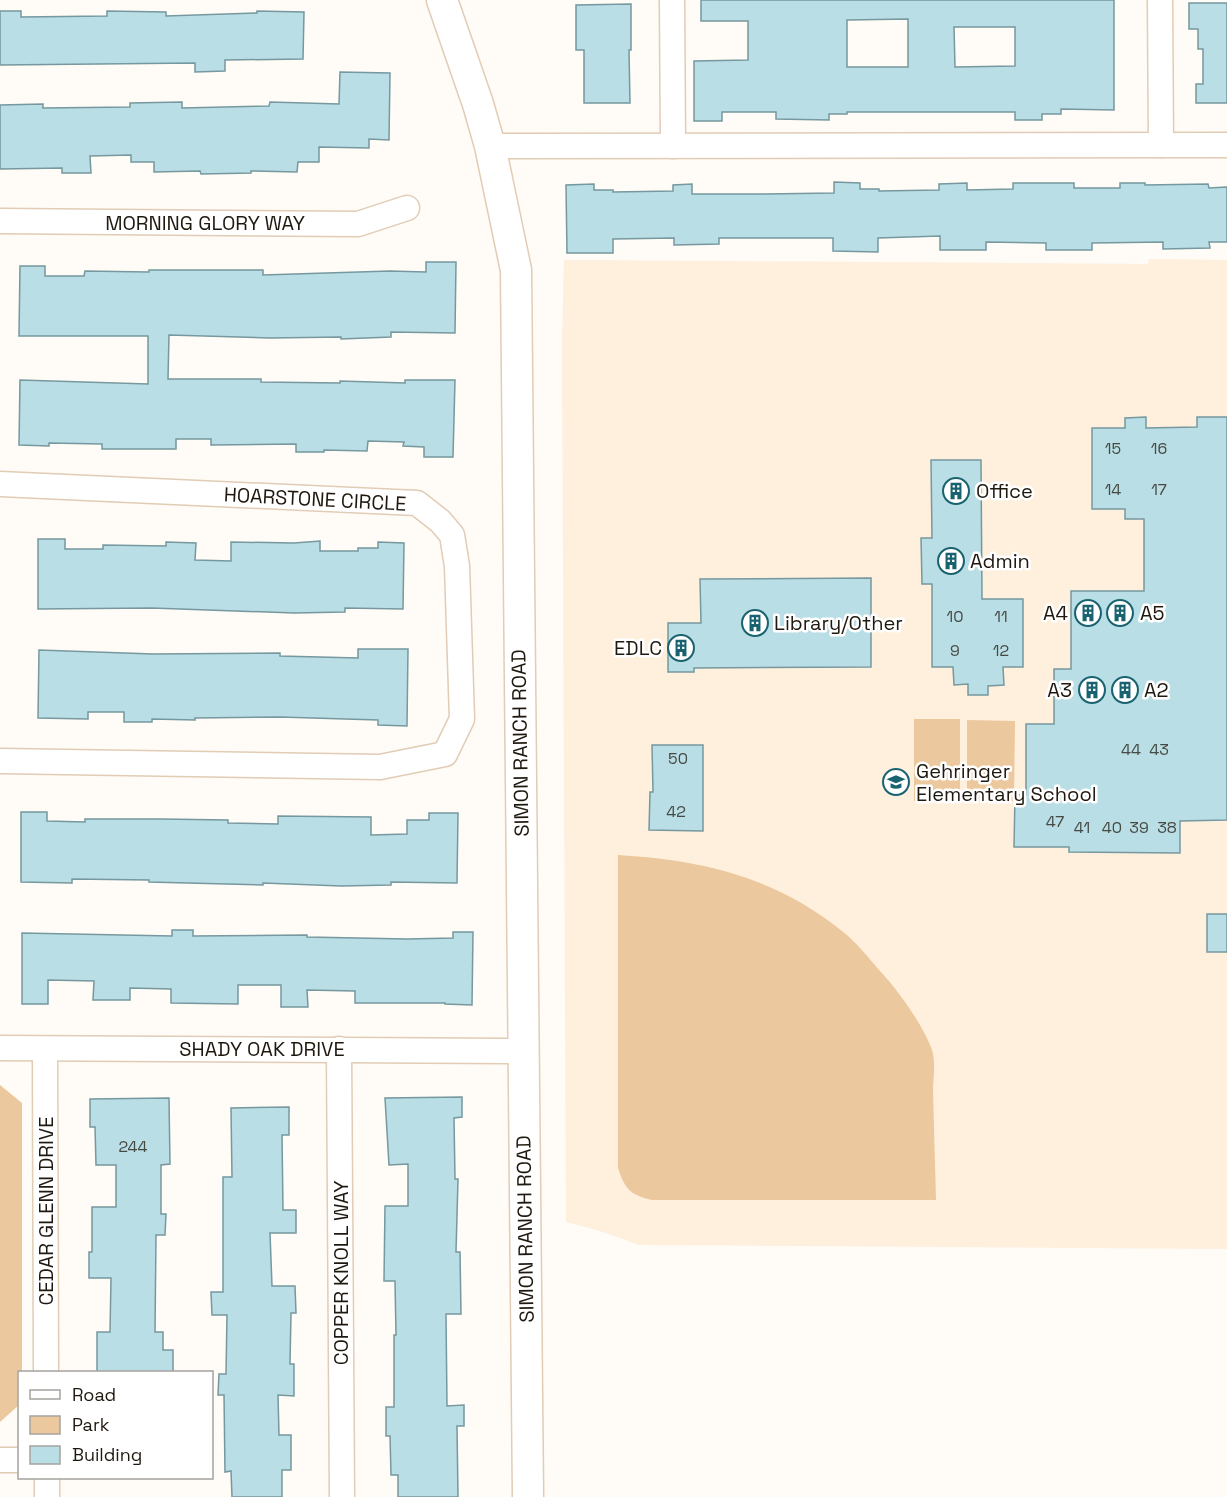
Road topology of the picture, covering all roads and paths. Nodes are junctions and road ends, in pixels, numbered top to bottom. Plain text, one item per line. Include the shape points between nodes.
1 (442, 0) edge
2 (672, 0) edge
3 (1160, 0) edge
4 (490, 146) junction
5 (673, 146) junction
6 (1161, 146) junction
7 (1227, 146) edge
8 (406, 208) dead end
9 (0, 221) edge
10 (0, 484) edge
11 (0, 761) edge
12 (0, 1048) edge
13 (45, 1049) junction
14 (339, 1049) junction
15 (523, 1051) junction
16 (46, 1371) edge
17 (0, 1460) edge
18 (18, 1460) edge
19 (46, 1479) edge
20 (47, 1497) edge
21 (342, 1497) edge
22 (528, 1497) edge

1 - 4 street, SIMON RANCH ROAD
2 - 5 street
3 - 6 street
4 - 5 street
4 - 15 street, SIMON RANCH ROAD via 516,270
5 - 6 street
6 - 7 street
8 - 9 street, MORNING GLORY WAY via 358,224
10 - 11 street, HOARSTONE CIRCLE via 417,503 452,535 457,566 462,719 445,754 380,767
12 - 13 street, SHADY OAK DRIVE
13 - 14 street, SHADY OAK DRIVE
13 - 16 street, CEDAR GLENN DRIVE
14 - 15 street, SHADY OAK DRIVE
14 - 21 street, COPPER KNOLL WAY
15 - 22 street, SIMON RANCH ROAD
17 - 18 street
19 - 20 street

